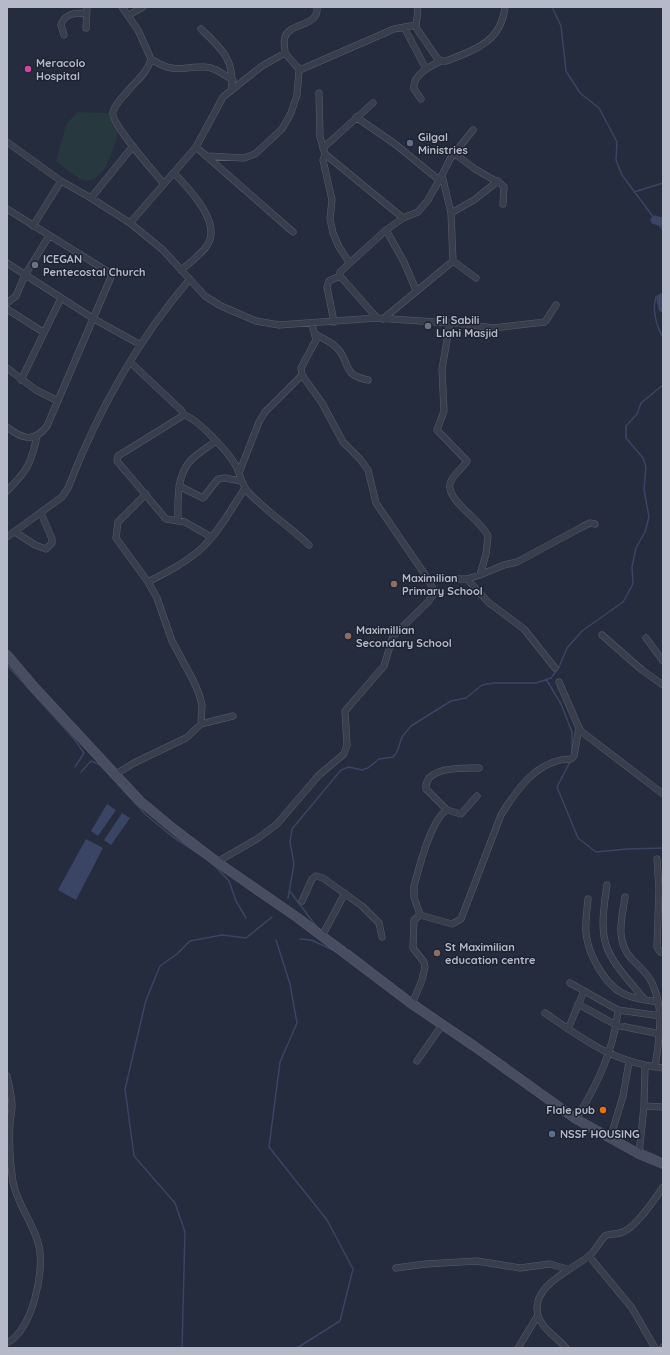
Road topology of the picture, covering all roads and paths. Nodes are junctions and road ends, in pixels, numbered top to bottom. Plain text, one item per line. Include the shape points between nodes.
1 (122, 7) edge
2 (143, 7) edge
3 (317, 7) edge
4 (417, 7) edge
5 (505, 7) edge
6 (86, 10) edge
7 (129, 15) junction
8 (416, 25) junction
9 (404, 26) junction
10 (86, 28) dead end
11 (201, 29) dead end
12 (64, 35) dead end
13 (285, 53) junction
14 (150, 59) junction
15 (441, 61) junction
16 (426, 69) junction
17 (299, 70) junction
18 (233, 80) junction
19 (231, 91) junction
20 (319, 93) dead end
21 (421, 99) dead end
22 (373, 103) dead end
23 (356, 117) junction
24 (473, 130) dead end
25 (7, 142) edge
26 (133, 146) junction
27 (196, 147) junction
28 (324, 151) junction
29 (455, 154) junction
30 (207, 156) junction
31 (174, 173) junction
32 (441, 178) junction
33 (61, 181) junction
34 (498, 182) junction
35 (164, 184) junction
36 (91, 198) junction
37 (503, 204) dead end
38 (7, 209) edge
39 (451, 213) junction
40 (403, 218) junction
41 (130, 223) junction
42 (33, 226) junction
43 (386, 230) junction
44 (293, 232) dead end
45 (49, 236) junction
46 (453, 261) junction
47 (349, 262) junction
48 (7, 263) edge
49 (181, 270) junction
50 (26, 275) junction
51 (340, 276) junction
52 (476, 278) dead end
53 (189, 280) junction
54 (416, 290) junction
55 (61, 298) junction
56 (7, 303) edge
57 (556, 305) dead end
58 (7, 309) edge
59 (94, 319) junction
60 (380, 319) junction
61 (334, 322) junction
62 (450, 323) junction
63 (312, 324) junction
64 (43, 332) junction
65 (315, 334) junction
66 (139, 344) junction
67 (130, 362) junction
68 (7, 368) edge
69 (302, 375) junction
70 (21, 380) junction
71 (368, 380) dead end
72 (58, 401) junction
73 (184, 415) junction
74 (7, 427) edge
75 (37, 436) junction
76 (216, 441) junction
77 (239, 473) junction
78 (241, 481) junction
79 (179, 486) junction
80 (245, 488) junction
81 (7, 491) edge
82 (146, 494) junction
83 (41, 514) junction
84 (178, 521) junction
85 (595, 524) dead end
86 (15, 532) junction
87 (7, 536) edge
88 (211, 537) junction
89 (309, 545) dead end
90 (480, 575) junction
91 (428, 579) junction
92 (467, 579) junction
93 (148, 582) junction
94 (602, 635) dead end
95 (646, 638) dead end
96 (7, 655) edge
97 (663, 661) edge
98 (555, 668) dead end
99 (663, 675) edge
100 (558, 682) dead end
101 (661, 683) edge
102 (233, 716) dead end
103 (200, 724) junction
104 (578, 728) junction
105 (479, 768) dead end
106 (116, 774) junction
107 (663, 794) edge
108 (477, 796) dead end
109 (447, 810) junction
110 (657, 858) dead end
111 (217, 862) junction
112 (607, 885) dead end
113 (661, 889) edge
114 (345, 893) junction
115 (625, 897) dead end
116 (588, 899) dead end
117 (302, 902) dead end
118 (420, 915) junction
119 (661, 921) edge
120 (322, 936) junction
121 (382, 937) dead end
122 (663, 952) edge
123 (570, 982) dead end
124 (584, 991) junction
125 (644, 999) junction
126 (658, 1002) junction
127 (412, 1004) junction
128 (578, 1004) junction
129 (618, 1010) junction
130 (545, 1013) dead end
131 (661, 1016) junction
132 (442, 1025) junction
133 (616, 1025) junction
134 (568, 1029) junction
135 (660, 1034) junction
136 (610, 1054) junction
137 (417, 1061) dead end
138 (629, 1062) junction
139 (645, 1066) junction
140 (655, 1067) junction
141 (663, 1068) edge
142 (7, 1076) edge
143 (644, 1106) junction
144 (663, 1107) edge
145 (576, 1120) junction
146 (610, 1139) junction
147 (639, 1154) junction
148 (663, 1164) edge
149 (663, 1187) edge
150 (589, 1256) junction
151 (396, 1268) dead end
152 (567, 1269) junction
153 (538, 1315) junction
154 (7, 1343) edge
155 (518, 1348) edge
156 (566, 1348) edge
157 (655, 1348) edge

1 - 7 street
2 - 7 street
3 - 13 street via 318,13 313,18 284,37
4 - 8 street via 419,11
5 - 15 street via 501,26 492,38 470,51
6 - 10 street
6 - 12 street via 65,18 61,25
7 - 14 street via 145,42
8 - 9 street
8 - 15 street
9 - 16 street
9 - 17 street
11 - 18 street via 226,55
13 - 17 street
13 - 19 street via 262,66
14 - 18 street via 160,65 177,69 205,66
14 - 26 street via 146,71 113,111 118,126
15 - 16 street
16 - 21 street via 413,85
17 - 30 street via 291,113 282,130 255,154 244,158
18 - 19 street
19 - 27 street via 219,103
20 - 28 street via 320,137
22 - 23 street
23 - 28 street
23 - 32 street
24 - 29 street
25 - 33 street
26 - 35 street
26 - 36 street
27 - 30 street
27 - 31 street
28 - 40 street
28 - 47 street via 323,160 332,200 330,219 333,233
29 - 32 street via 446,165
29 - 34 street
30 - 44 street
31 - 35 street
31 - 49 street via 200,202 210,224 211,237 207,246
32 - 39 street
32 - 40 street via 422,208
33 - 36 street
33 - 42 street
34 - 37 street via 504,187
34 - 39 street
35 - 41 street
36 - 41 street
38 - 42 street
39 - 46 street
40 - 43 street
41 - 49 street
42 - 45 street
43 - 47 street
43 - 54 street
45 - 50 street
45 - 59 street via 110,273 110,280
46 - 52 street
46 - 54 street
47 - 51 street via 342,268
48 - 50 street
49 - 53 street
50 - 55 street
50 - 56 street via 16,296
51 - 60 street
51 - 61 street via 329,281 327,286
53 - 63 street via 205,296 221,306 256,321 279,325
53 - 66 street
54 - 60 street
55 - 59 street
55 - 64 street
57 - 62 street via 544,322 493,328
58 - 64 street
59 - 66 street
59 - 72 street
60 - 61 street
60 - 62 street
61 - 63 street
62 - 90 street via 442,368 444,411 437,430 467,461 452,479 450,489 457,501 480,523 488,536
63 - 65 street
64 - 70 street
65 - 69 street via 316,340 301,368
65 - 71 street via 338,348 353,375
66 - 67 street
67 - 73 street
67 - 83 street via 99,420 68,488 62,497
68 - 70 street
69 - 77 street via 259,422
69 - 91 street via 322,403 342,442 368,470 376,503
70 - 72 street
72 - 75 street via 46,426
73 - 76 street via 193,419
73 - 82 street via 117,458 119,464
74 - 75 street via 26,437
75 - 81 street via 27,470
76 - 77 street
76 - 79 street via 190,461 182,474
77 - 78 street
78 - 79 street via 225,478 218,480 203,498
78 - 80 street
79 - 84 street
80 - 88 street
80 - 89 street
82 - 84 street via 166,519
82 - 93 street via 121,518 115,533
83 - 86 street
83 - 86 street via 52,539 52,543 46,549
84 - 88 street via 192,525
85 - 90 street via 590,523 517,562
86 - 87 street
88 - 93 street via 193,555
90 - 92 street
91 - 92 street
91 - 111 street via 433,588 433,595 393,636 384,666 345,711 347,745 344,754 319,775 277,824
92 - 98 street via 488,602 524,629
93 - 103 street via 157,598 172,641 199,694 202,704
94 - 101 street
95 - 97 street
96 - 106 main road
99 - 101 street
100 - 104 street
102 - 103 street
103 - 106 street via 186,738
104 - 107 street
104 - 118 street via 574,756 545,766 530,777 510,800 501,815 461,919 452,924
105 - 109 street via 439,771 431,778 426,789
106 - 111 main road via 140,801
108 - 109 street via 461,814
109 - 118 street via 436,824 414,886 414,897
110 - 113 street
111 - 120 main road
112 - 125 street via 602,913 603,939 612,960
113 - 119 street
114 - 117 street via 316,876 312,879
114 - 120 street
114 - 121 street via 378,922
115 - 126 street via 621,938 631,958 653,984
116 - 125 street via 586,933 597,964 617,990
118 - 127 street via 414,920 413,945 425,967
119 - 122 street via 657,947
120 - 127 main road
123 - 124 street
124 - 128 street
124 - 129 street
125 - 126 street
126 - 131 street
127 - 132 main road
128 - 133 street
128 - 134 street
129 - 131 street
129 - 133 street
130 - 134 street
131 - 135 street
132 - 137 street
132 - 145 main road
133 - 135 street
133 - 136 street
134 - 136 street
135 - 140 street
136 - 138 street
136 - 145 street
138 - 139 street
138 - 146 street via 623,1096
139 - 140 street
139 - 143 street
140 - 141 street
142 - 154 street via 12,1108 10,1139 13,1182 16,1195 36,1234 41,1255 39,1279 31,1311 22,1329
143 - 144 street
143 - 147 street
145 - 146 main road
146 - 147 main road
147 - 148 main road
149 - 150 street via 632,1226 622,1233 605,1236
150 - 152 street
150 - 157 street via 632,1308
151 - 152 street via 477,1261 520,1268 550,1264
152 - 153 street via 546,1289 538,1303
153 - 155 street
153 - 156 street

